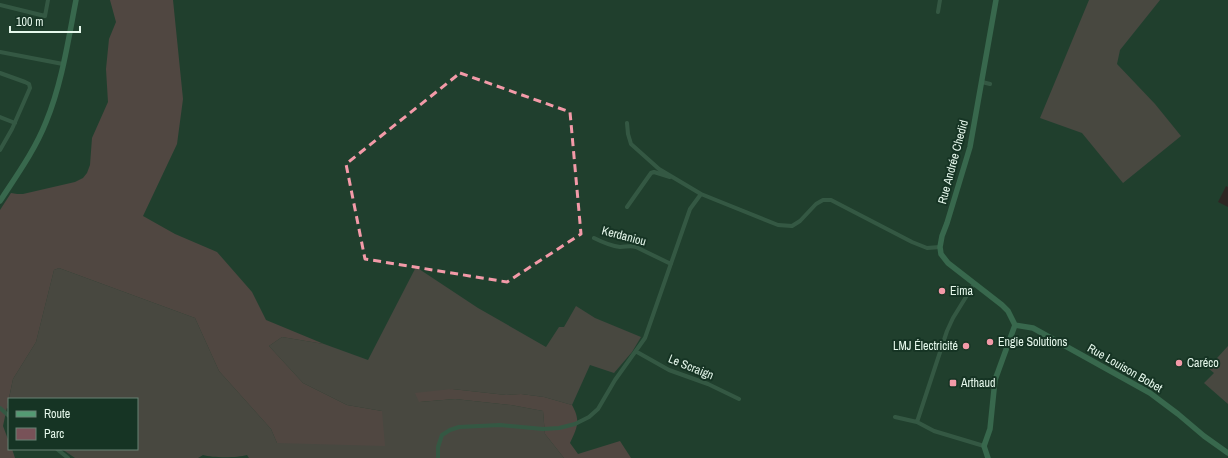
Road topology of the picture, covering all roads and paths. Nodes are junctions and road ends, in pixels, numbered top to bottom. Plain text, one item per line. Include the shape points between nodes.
1 (48, 0) edge
2 (76, 0) edge
3 (940, 0) edge
4 (996, 0) edge
5 (0, 5) edge
6 (938, 12) dead end
7 (0, 52) edge
8 (63, 64) junction
9 (0, 73) edge
10 (982, 82) junction
11 (990, 84) dead end
12 (0, 117) edge
13 (15, 123) junction
14 (627, 123) dead end
15 (0, 150) edge
16 (673, 177) junction
17 (701, 194) junction
18 (0, 201) edge
19 (627, 207) dead end
20 (594, 238) dead end
21 (940, 247) junction
22 (671, 264) junction
23 (974, 284) junction
24 (1015, 325) junction
25 (637, 352) junction
26 (739, 399) dead end
27 (0, 408) edge
28 (8, 415) edge
29 (895, 417) dead end
30 (917, 422) junction
31 (984, 446) junction
32 (58, 450) edge
33 (1228, 453) edge
34 (68, 458) edge
35 (438, 458) edge
36 (988, 458) edge

1 - 5 street via 45,16
2 - 8 street
3 - 6 street
4 - 10 street, Rue Andrée Chedid
7 - 8 street
8 - 18 street via 52,106 41,132
9 - 13 street via 25,82 29,86
10 - 11 street
10 - 21 street, Rue Andrée Chedid via 968,155
12 - 13 street
13 - 15 street
14 - 16 street via 631,144
16 - 17 street
16 - 19 street via 651,173
17 - 21 street via 778,225 792,226 816,204 823,200 832,200 912,242 927,248
17 - 22 street via 690,209
20 - 22 street, Kerdaniou via 619,247 636,247
21 - 23 street via 941,254 948,263
22 - 25 street via 645,338
23 - 24 street via 1008,311
23 - 30 street via 947,331
24 - 31 street via 995,380 990,429
24 - 33 street, Rue Louison Bobet via 1034,328 1143,389
25 - 26 street, Le Scraign via 669,370
25 - 35 street via 615,380 598,409 576,424 543,429 500,425 450,430 442,435
27 - 28 street
29 - 30 street
30 - 31 street via 934,431
31 - 36 street
32 - 34 street

